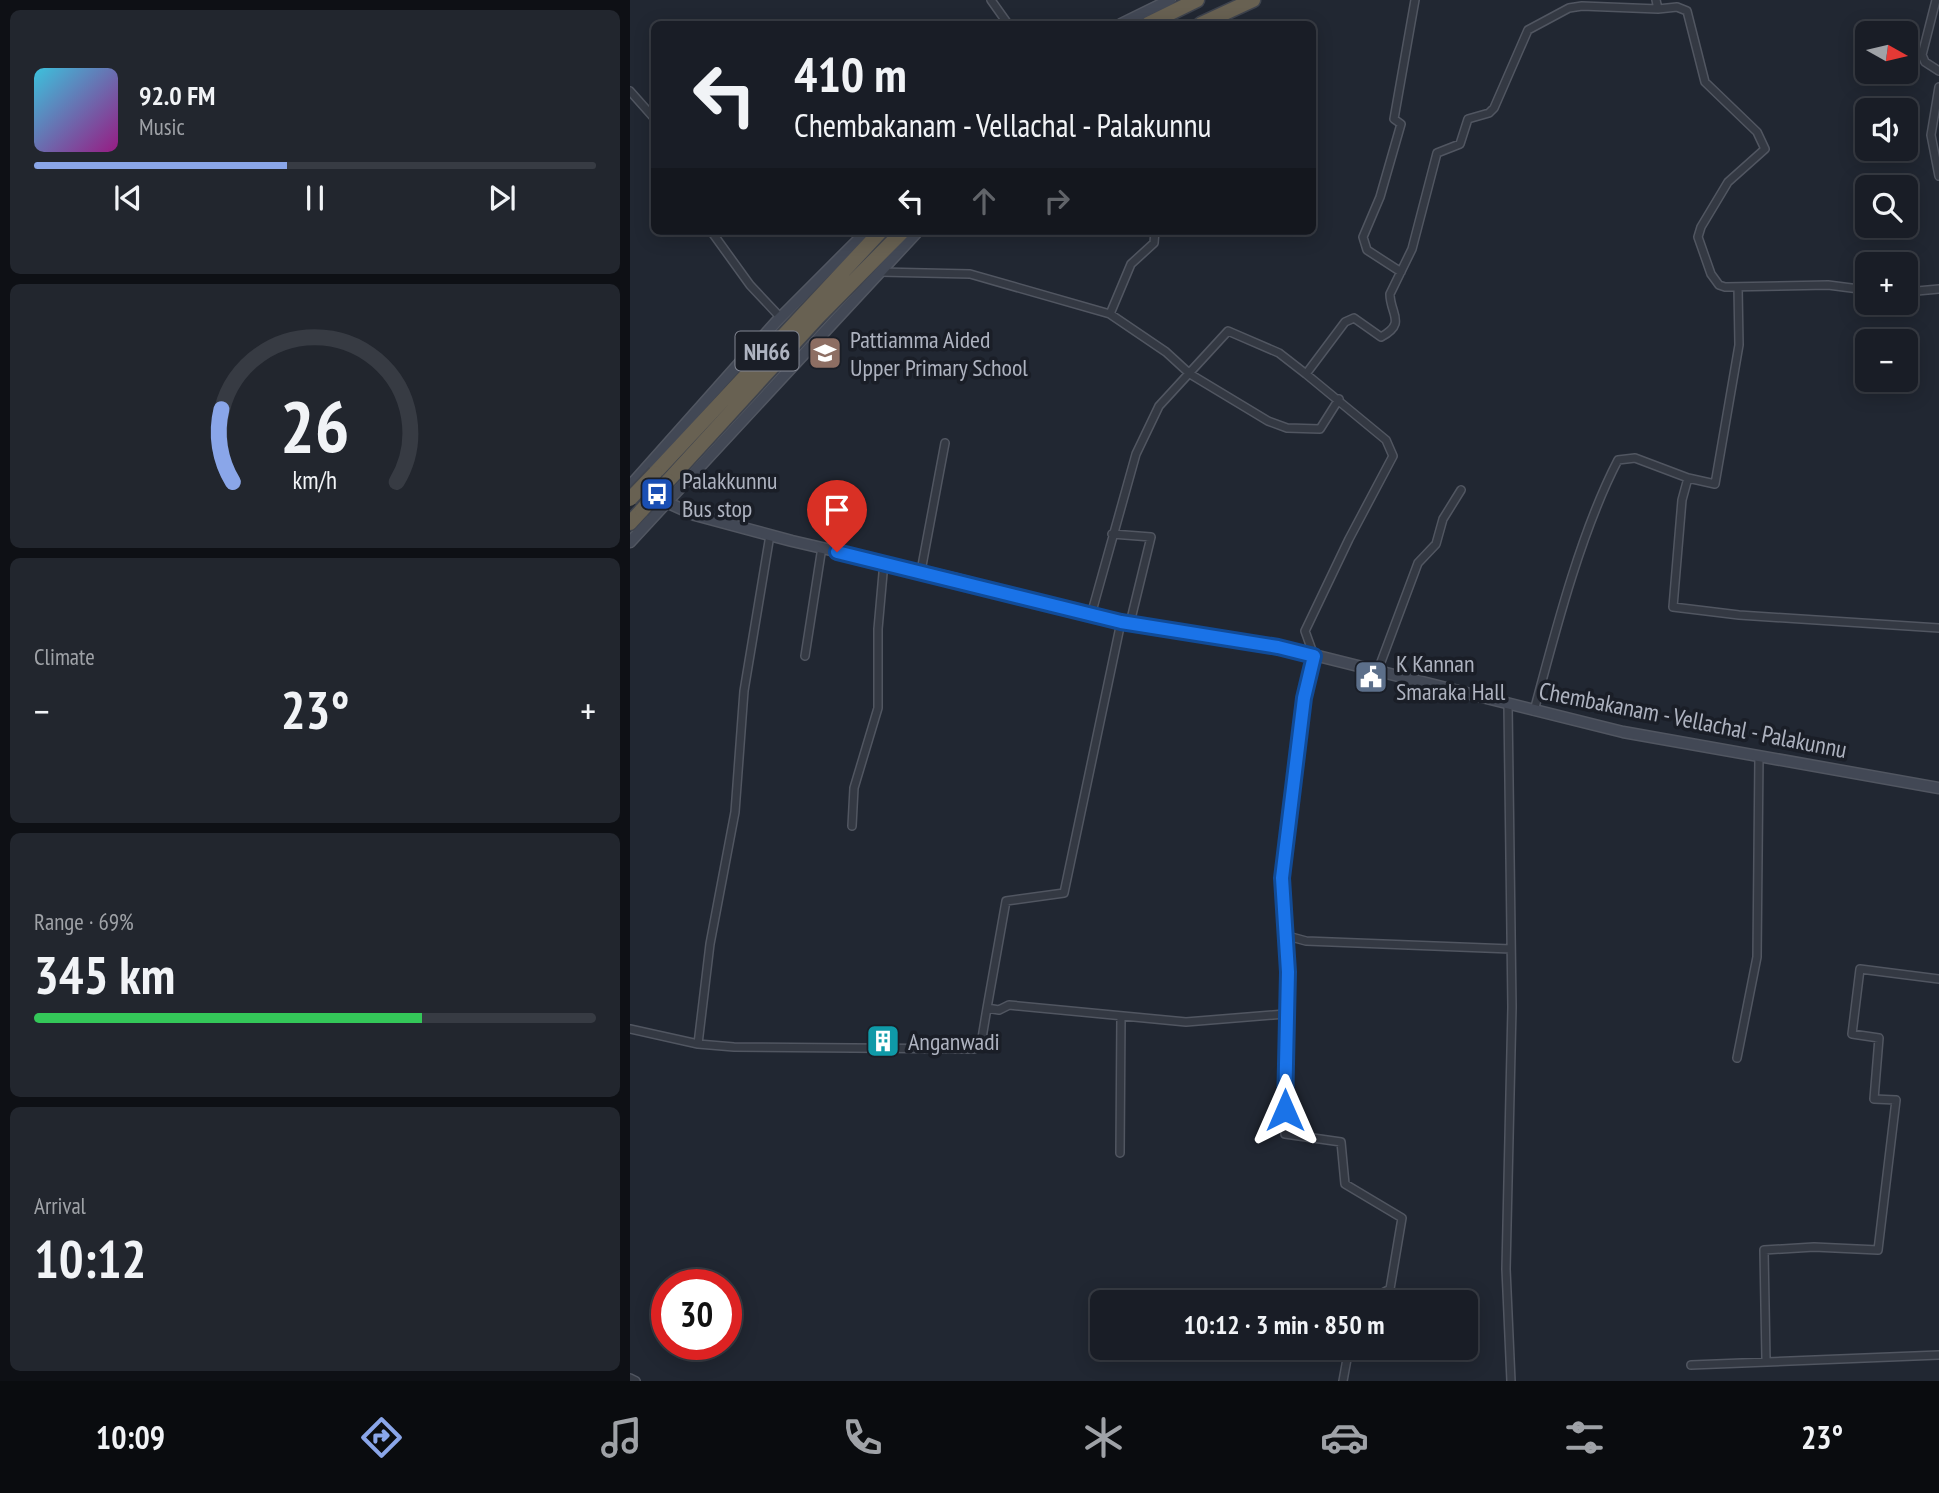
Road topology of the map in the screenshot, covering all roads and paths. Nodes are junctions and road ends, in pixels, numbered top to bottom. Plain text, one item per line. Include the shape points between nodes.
1 (991, 0) edge
2 (1170, 0) edge
3 (1197, 0) edge
4 (1253, 0) edge
5 (1415, 0) edge
6 (1656, 0) edge
7 (1936, 0) edge
8 (1658, 9) junction
9 (1006, 21) edge
10 (1127, 21) edge
11 (1154, 21) edge
12 (1208, 21) edge
13 (1939, 71) edge
14 (1939, 88) edge
15 (630, 91) edge
16 (651, 115) edge
17 (1939, 176) edge
18 (715, 235) edge
19 (863, 235) edge
20 (877, 235) edge
21 (899, 235) edge
22 (914, 235) edge
23 (1155, 235) edge
24 (880, 272) junction
25 (1401, 272) junction
26 (1738, 287) junction
27 (1855, 288) edge
28 (1939, 289) edge
29 (1918, 291) edge
30 (1110, 314) junction
31 (780, 318) junction
32 (1191, 374) junction
33 (1306, 374) junction
34 (1339, 399) junction
35 (945, 443) dead end
36 (1688, 478) junction
37 (630, 486) edge
38 (1461, 490) dead end
39 (630, 499) edge
40 (666, 502) junction
41 (630, 523) edge
42 (1112, 534) junction
43 (770, 535) junction
44 (630, 542) edge
45 (822, 547) junction
46 (884, 562) junction
47 (921, 570) junction
48 (1091, 615) junction
49 (1126, 623) junction
50 (1939, 628) edge
51 (805, 656) dead end
52 (1314, 656) junction
53 (1378, 670) junction
54 (1507, 705) junction
55 (1534, 711) junction
56 (1759, 756) junction
57 (1939, 788) edge
58 (852, 825) dead end
59 (1284, 935) junction
60 (1511, 949) junction
61 (1939, 979) edge
62 (987, 1008) junction
63 (1285, 1014) junction
64 (1121, 1016) junction
65 (630, 1029) edge
66 (698, 1044) junction
67 (1737, 1058) dead end
68 (1121, 1153) dead end
69 (1388, 1290) edge
70 (1939, 1355) edge
71 (1347, 1360) edge
72 (1766, 1360) junction
73 (1690, 1364) dead end
74 (630, 1378) edge
75 (636, 1381) edge
76 (1343, 1381) edge
77 (1511, 1381) edge

1 - 9 street
2 - 10 main road
3 - 11 highway
4 - 12 highway
5 - 25 street via 1394,119 1401,124 1363,237 1367,250
6 - 8 street
7 - 13 street via 1922,55
8 - 25 street via 1569,8 1525,32 1494,108 1468,119 1460,144 1437,153 1412,249
8 - 26 street via 1687,11 1704,82 1745,119 1764,145 1764,152 1728,183 1699,237 1716,281
14 - 17 street via 1931,135
15 - 16 street
18 - 31 street
19 - 31 main road
20 - 39 highway, NH66, bridge
21 - 41 highway, NH66, bridge
22 - 24 main road
23 - 30 street via 1154,243 1131,264
24 - 30 street via 970,274
24 - 40 main road
25 - 33 street via 1391,295 1394,327 1381,337 1354,318 1345,322
26 - 27 street
26 - 36 street via 1739,345 1715,484
28 - 29 street
30 - 32 street
31 - 37 main road
32 - 33 street via 1228,331 1279,353
32 - 34 street via 1287,428 1320,429
32 - 42 street via 1159,406 1136,454
33 - 34 street
34 - 52 street via 1387,440 1393,456 1305,631
35 - 47 street
36 - 50 street via 1673,607
36 - 55 street via 1635,458 1618,460 1571,586
38 - 53 street via 1443,519 1436,544 1418,563
40 - 43 main road, Chembakanam - Vellachal - Palakunnu via 695,515
40 - 44 main road
42 - 48 street
42 - 49 street via 1151,537
43 - 45 main road, Chembakanam - Vellachal - Palakunnu
43 - 66 street via 742,703 735,812 710,944
45 - 46 main road, Chembakanam - Vellachal - Palakunnu
45 - 51 street
46 - 47 main road, Chembakanam - Vellachal - Palakunnu
46 - 58 street via 877,629 878,708 854,788
47 - 48 main road, Chembakanam - Vellachal - Palakunnu
48 - 49 main road, Chembakanam - Vellachal - Palakunnu
49 - 52 main road, Chembakanam - Vellachal - Palakunnu
49 - 62 street via 1064,892 1006,901
52 - 53 main road, Chembakanam - Vellachal - Palakunnu
52 - 59 street via 1304,698 1284,859
53 - 54 main road, Chembakanam - Vellachal - Palakunnu
54 - 55 main road, Chembakanam - Vellachal - Palakunnu
54 - 60 street
55 - 56 main road, Chembakanam - Vellachal - Palakunnu
56 - 57 main road, Chembakanam - Vellachal - Palakunnu
56 - 67 street via 1757,957
59 - 60 street via 1306,941
59 - 63 street via 1288,972
60 - 77 street via 1506,1269
61 - 72 street via 1860,969 1852,1034 1879,1038 1874,1099 1896,1100 1878,1250 1764,1250
62 - 64 street
62 - 66 street via 982,1038 974,1049
63 - 64 street via 1186,1022
63 - 69 street via 1285,1134 1341,1142 1345,1184 1402,1218
64 - 68 street
65 - 66 street
70 - 72 street
71 - 76 street
72 - 73 street
74 - 75 street

